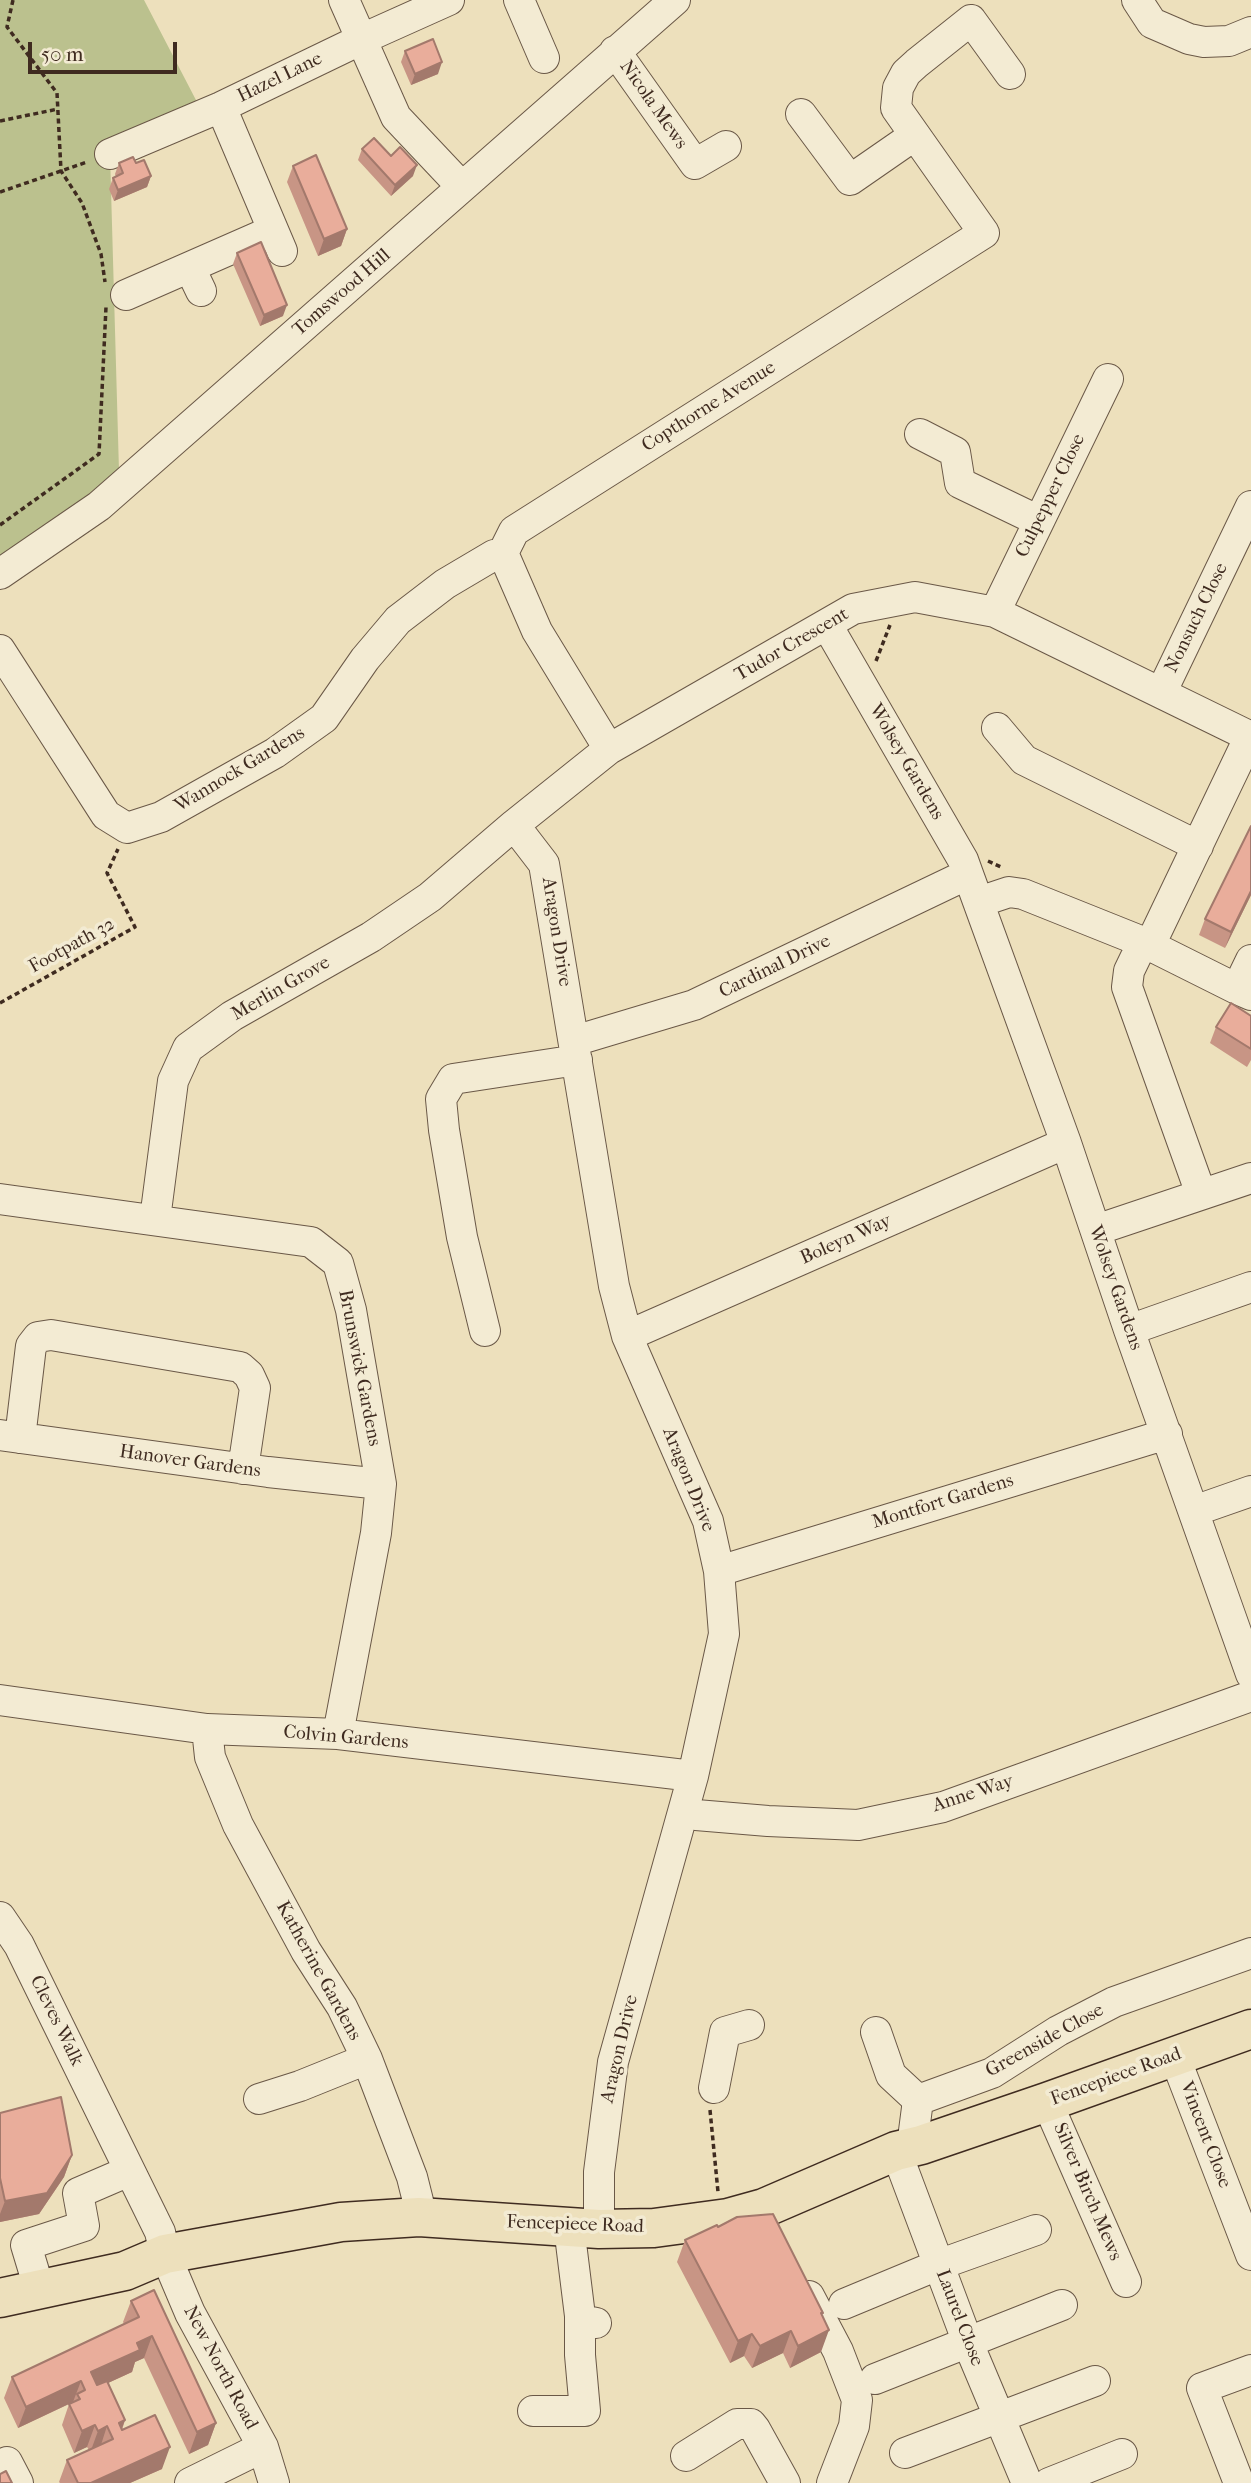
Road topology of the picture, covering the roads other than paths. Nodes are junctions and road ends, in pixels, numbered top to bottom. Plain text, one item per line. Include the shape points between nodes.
1 (344, 0) edge
2 (449, 0) edge
3 (519, 0) edge
4 (675, 0) edge
5 (1137, 0) edge
6 (1251, 32) edge
7 (362, 39) junction
8 (615, 51) junction
9 (544, 58) dead end
10 (1010, 74) dead end
11 (221, 107) junction
12 (801, 114) dead end
13 (915, 135) junction
14 (726, 146) dead end
15 (110, 154) road end
16 (462, 187) junction
17 (126, 295) dead end
18 (1108, 379) dead end
19 (920, 434) dead end
20 (1251, 506) edge
21 (1039, 521) junction
22 (503, 553) junction
23 (0, 574) edge
24 (995, 612) junction
25 (827, 625) junction
26 (0, 650) edge
27 (1161, 693) junction
28 (997, 728) dead end
29 (1251, 736) edge
30 (609, 749) junction
31 (514, 825) junction
32 (1198, 846) junction
33 (968, 874) junction
34 (979, 902) junction
35 (1147, 944) junction
36 (1251, 960) edge
37 (1244, 992) edge
38 (575, 1051) junction
39 (1066, 1143) junction
40 (1251, 1178) edge
41 (1201, 1194) junction
42 (0, 1199) edge
43 (155, 1219) junction
44 (1096, 1230) junction
45 (1251, 1287) edge
46 (1129, 1330) junction
47 (485, 1331) dead end
48 (627, 1336) junction
49 (1167, 1434) junction
50 (10, 1437) edge
51 (243, 1469) junction
52 (381, 1485) junction
53 (1251, 1491) edge
54 (1194, 1511) junction
55 (719, 1571) junction
56 (1251, 1674) edge
57 (1251, 1696) edge
58 (0, 1700) edge
59 (207, 1729) junction
60 (338, 1734) junction
61 (693, 1776) junction
62 (683, 1812) junction
63 (0, 1917) edge
64 (1251, 1953) edge
65 (749, 2025) dead end
66 (1251, 2029) edge
67 (876, 2032) dead end
68 (1174, 2055) junction
69 (367, 2059) junction
70 (713, 2093) road end
71 (259, 2099) dead end
72 (918, 2100) junction
73 (1047, 2102) junction
74 (909, 2148) junction
75 (129, 2171) junction
76 (419, 2217) junction
77 (584, 2228) junction
78 (1036, 2230) dead end
79 (165, 2254) junction
80 (1251, 2255) edge
81 (938, 2265) junction
82 (794, 2267) edge
83 (1126, 2282) dead end
84 (39, 2288) junction
85 (0, 2298) edge
86 (844, 2304) dead end
87 (1062, 2305) dead end
88 (968, 2343) junction
89 (1251, 2370) edge
90 (875, 2379) dead end
91 (1095, 2381) dead end
92 (533, 2411) dead end
93 (999, 2418) junction
94 (263, 2447) junction
95 (905, 2453) dead end
96 (1122, 2454) dead end
97 (686, 2456) dead end
98 (0, 2465) edge
99 (18, 2483) edge
100 (190, 2483) edge
101 (274, 2483) edge
102 (785, 2483) edge
103 (832, 2483) edge
104 (1027, 2483) edge
105 (1049, 2483) edge
106 (1239, 2483) edge

1 - 7 street
2 - 7 street, Hazel Lane
3 - 9 street
4 - 8 street, Tomswood Hill
5 - 6 street via 1152,23 1189,39 1229,41
7 - 11 street, Hazel Lane
7 - 16 street via 396,117
8 - 14 street, Nicola Mews via 695,164
8 - 16 street, Tomswood Hill
10 - 13 street, Copthorne Avenue via 971,20 906,73 898,88 896,108
11 - 15 street, Hazel Lane
11 - 17 street via 277,241 196,280
12 - 13 street via 850,180
13 - 22 street, Copthorne Avenue via 984,233 514,531
16 - 23 street, Tomswood Hill via 99,506
18 - 21 street, Culpepper Close
19 - 21 street via 955,452 960,483
20 - 27 street, Nonsuch Close
21 - 24 street, Culpepper Close
22 - 26 street, Wannock Gardens via 445,584 398,620 324,718 275,753 173,810 127,828 106,815
22 - 30 street via 537,631
24 - 25 street, Tudor Crescent via 915,597 853,609
24 - 27 street, Tudor Crescent
25 - 30 street, Tudor Crescent
25 - 33 street, Wolsey Gardens
27 - 29 street, Tudor Crescent
28 - 32 street via 1024,760
29 - 32 street
30 - 31 street, Tudor Crescent
31 - 38 street, Aragon Drive via 544,864
31 - 43 street, Merlin Grove via 430,897 371,937 232,1016 188,1048 173,1081
32 - 35 street
33 - 34 street, Wolsey Gardens
33 - 38 street, Cardinal Drive via 694,1005
34 - 35 street via 1009,892 1023,894
34 - 39 street, Wolsey Gardens
35 - 37 street
35 - 41 street via 1129,971 1127,988
36 - 37 street
38 - 47 street, Cardinal Drive via 453,1079 442,1099 461,1237
38 - 48 street, Aragon Drive via 614,1286
39 - 44 street, Wolsey Gardens
39 - 48 street, Boleyn Way
40 - 41 street
41 - 44 street
42 - 43 street, Brunswick Gardens
43 - 52 street, Brunswick Gardens via 311,1242 338,1263 351,1310
44 - 46 street, Wolsey Gardens
45 - 46 street
46 - 49 street, Wolsey Gardens
48 - 55 street, Aragon Drive via 708,1521
49 - 54 street, Wolsey Gardens
49 - 55 street, Montfort Gardens
50 - 51 street, Hanover Gardens
50 - 51 street via 31,1346 38,1337 51,1335 240,1367 255,1388
51 - 52 street, Hanover Gardens
52 - 60 street, Brunswick Gardens
53 - 54 street
54 - 56 street, Wolsey Gardens
55 - 61 street, Aragon Drive via 724,1634
57 - 62 street, Anne Way via 943,1807 858,1825
58 - 59 street, Colvin Gardens
59 - 60 street, Colvin Gardens
59 - 69 street, Katherine Gardens via 210,1757 238,1825
60 - 61 street, Colvin Gardens
61 - 62 street, Aragon Drive
62 - 77 street, Aragon Drive via 613,2062 599,2172
63 - 75 street, Cleves Walk via 19,1945
64 - 72 street, Greenside Close via 1114,2002 992,2073
65 - 70 street via 725,2032
66 - 68 main road, Fencepiece Road
67 - 72 street via 891,2075
68 - 73 main road, Fencepiece Road
68 - 80 street, Vincent Close
69 - 71 street
69 - 76 street, Katherine Gardens via 412,2177
72 - 74 street
73 - 74 main road, Fencepiece Road
73 - 83 street, Silver Birch Mews
74 - 77 main road, Fencepiece Road via 770,2220 722,2219 655,2238
74 - 81 street, Laurel Close
75 - 79 street, New North Road via 160,2232
75 - 84 street via 78,2193 84,2226 26,2245
76 - 77 main road, Fencepiece Road
76 - 79 main road, Fencepiece Road via 324,2224
77 - 92 street, Aragon Drive via 589,2319 580,2355 585,2412
78 - 81 street
79 - 84 main road, Fencepiece Road via 125,2270
79 - 94 street, New North Road via 192,2318
81 - 86 street
81 - 88 street, Laurel Close
82 - 103 street via 838,2351 857,2400 855,2426
84 - 85 main road, Fencepiece Road
87 - 88 street
88 - 90 street
88 - 93 street, Laurel Close
89 - 106 street via 1202,2388
91 - 93 street
93 - 95 street
93 - 104 street, Laurel Close
94 - 100 street
94 - 101 street, New North Road
96 - 105 street
97 - 102 street via 737,2424 751,2424
98 - 99 street via 7,2462

